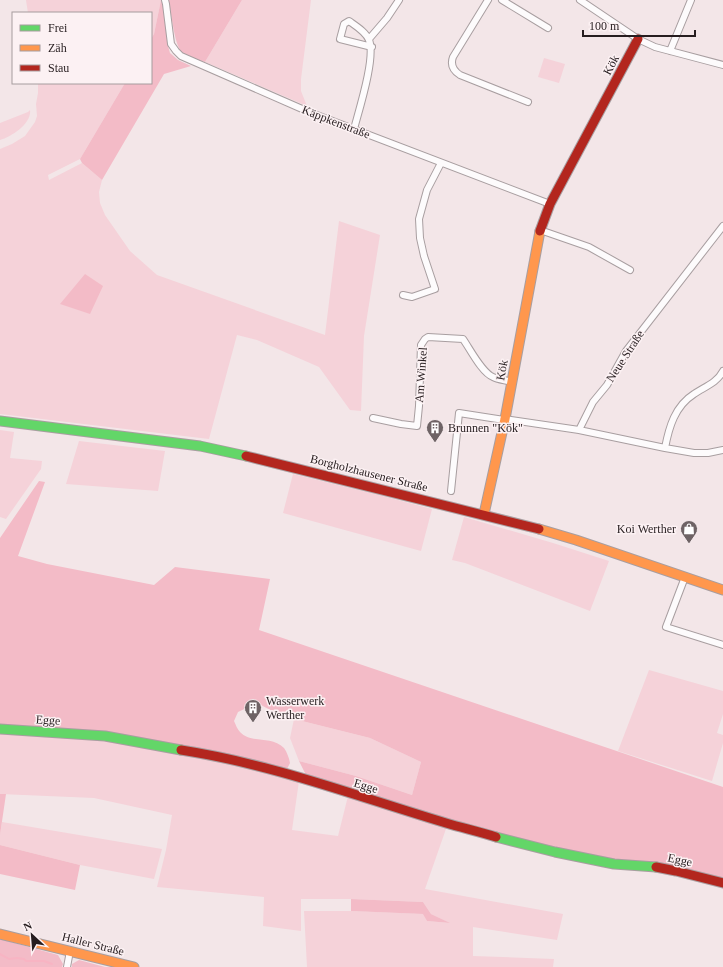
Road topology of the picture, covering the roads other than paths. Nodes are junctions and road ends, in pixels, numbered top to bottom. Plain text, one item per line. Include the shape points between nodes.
1 (165, 0) edge
2 (488, 0) edge
3 (502, 0) edge
4 (580, 0) edge
5 (691, 0) edge
6 (398, 2) edge
7 (587, 2) edge
8 (548, 28) dead end
9 (369, 39) junction
10 (638, 39) junction
11 (372, 47) junction
12 (670, 51) junction
13 (723, 65) edge
14 (528, 102) dead end
15 (354, 129) junction
16 (442, 163) junction
17 (550, 204) junction
18 (723, 226) edge
19 (540, 230) junction
20 (630, 270) dead end
21 (403, 295) dead end
22 (723, 371) edge
23 (512, 382) junction
24 (373, 418) dead end
25 (504, 420) junction
26 (0, 421) edge
27 (580, 430) junction
28 (665, 448) junction
29 (723, 450) edge
30 (451, 491) dead end
31 (484, 514) junction
32 (686, 577) junction
33 (723, 590) edge
34 (723, 645) edge
35 (0, 729) edge
36 (723, 883) edge
37 (0, 934) edge
38 (70, 951) junction
39 (67, 967) edge
40 (134, 967) edge

1 - 15 street, Käppkenstraße via 172,44 181,56
2 - 14 street via 451,62 455,72 460,75
3 - 8 street
4 - 7 street
5 - 12 street
6 - 9 street
7 - 10 street
9 - 11 street
9 - 11 street via 349,21 344,24 340,39
10 - 12 street
10 - 17 street, Kök
11 - 15 street via 369,71
12 - 13 street
15 - 16 street, Käppkenstraße
16 - 17 street, Käppkenstraße
16 - 21 street via 427,190 419,218 424,256 435,289 412,297
17 - 19 street, Kök
18 - 27 street, Neue Straße via 626,351 607,385 593,402
19 - 20 street via 589,247
19 - 23 street, Kök
22 - 28 street via 716,380 690,396 678,410 671,421
23 - 24 street, Am Winkel via 487,374 463,339 428,337 421,345 417,426
23 - 25 street, Kök
25 - 27 street
25 - 30 street via 459,414
25 - 31 street, Kök
26 - 31 street, Borgholzhausener Straße via 200,446
27 - 28 street
28 - 29 street via 694,453
31 - 32 street, Borgholzhausener Straße via 533,526
32 - 33 street, Borgholzhausener Straße
32 - 34 street via 666,627
35 - 36 street, Egge via 105,736 213,755 301,778 448,824 555,852 614,864 676,871
37 - 38 street, Haller Straße
38 - 39 street
38 - 40 street, Haller Straße

